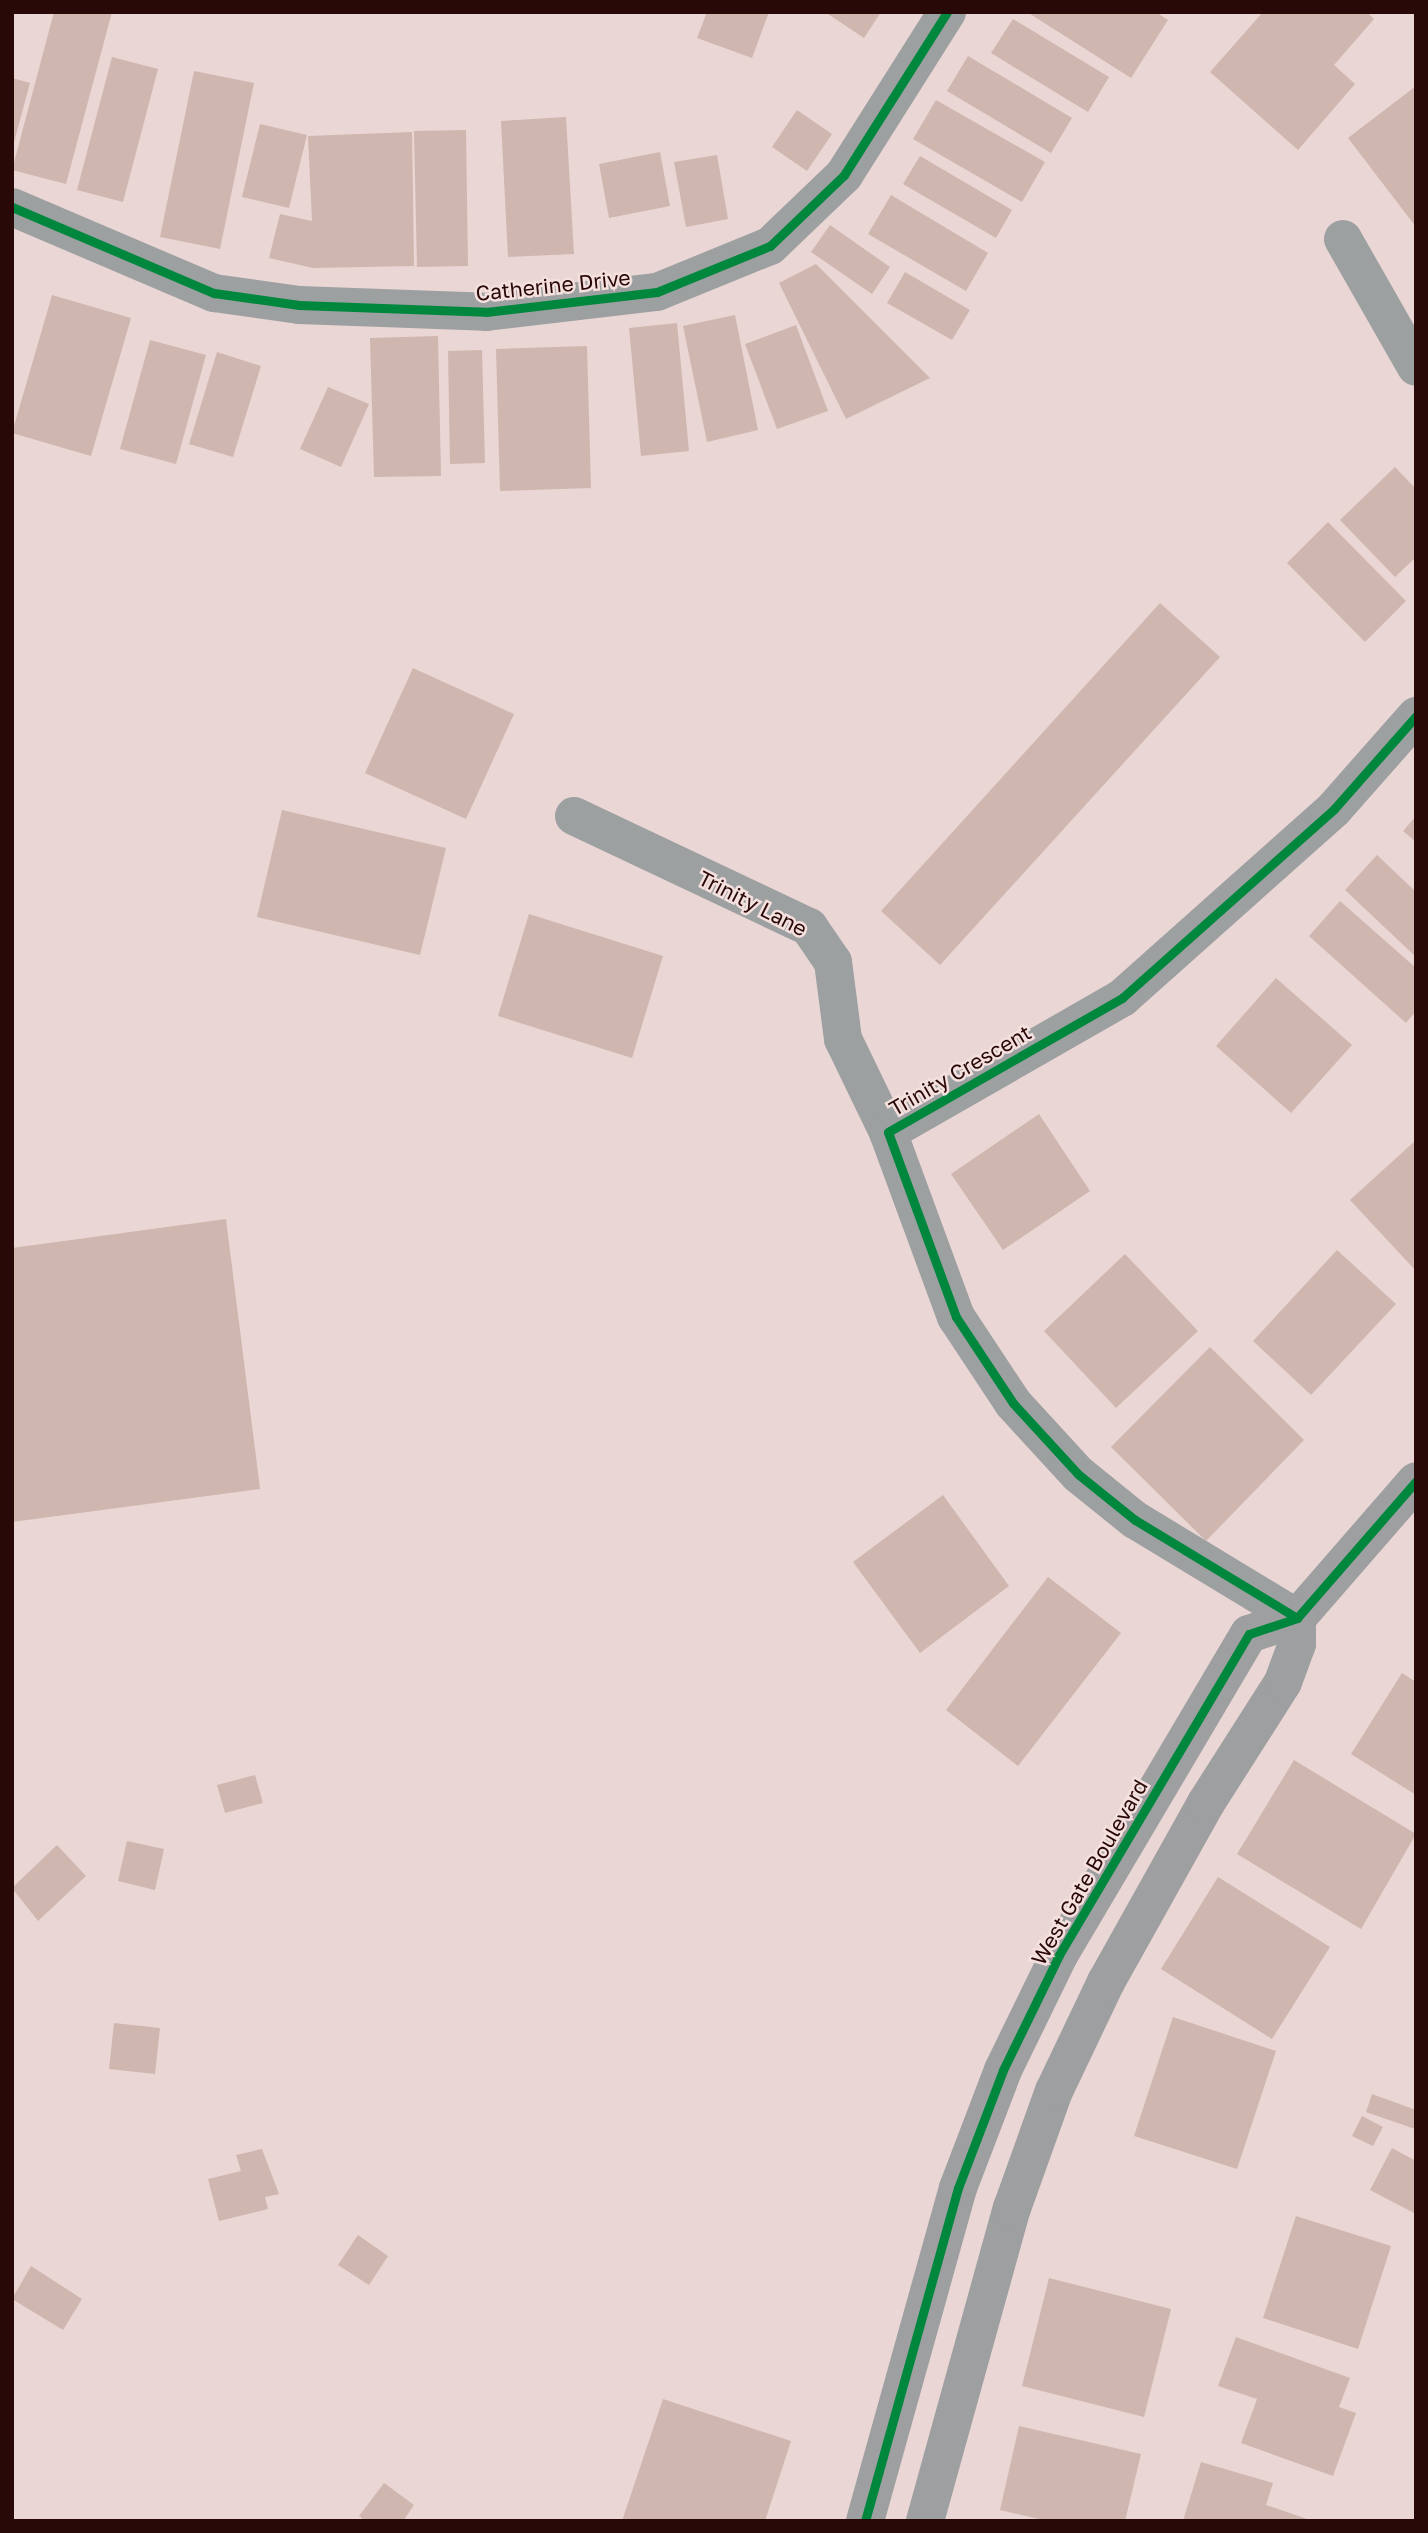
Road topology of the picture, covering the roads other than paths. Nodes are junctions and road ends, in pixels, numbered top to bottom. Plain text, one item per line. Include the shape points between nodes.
1 (947, 12) edge
2 (12, 207) edge
3 (1343, 239) dead end
4 (1416, 367) edge
5 (1416, 716) edge
6 (574, 816) dead end
7 (888, 1132) junction
8 (1416, 1481) edge
9 (1297, 1618) junction
10 (865, 2521) edge
11 (925, 2521) edge

1 - 2 street, Catherine Drive via 844,175 770,246 657,292 486,312 299,305 214,293
3 - 4 street
5 - 7 street, Trinity Crescent via 1334,809 1122,998
6 - 7 street, Trinity Lane via 809,927 832,962 844,1039
7 - 9 street, Trinity Crescent via 956,1317 1013,1403 1078,1474 1135,1520
8 - 9 street
9 - 10 street, West Gate Boulevard via 1249,1634 1234,1656 1059,1955 1003,2070 958,2188
9 - 11 street via 1297,1644 1283,1682 1206,1803 1112,1970 1055,2091 1012,2208

